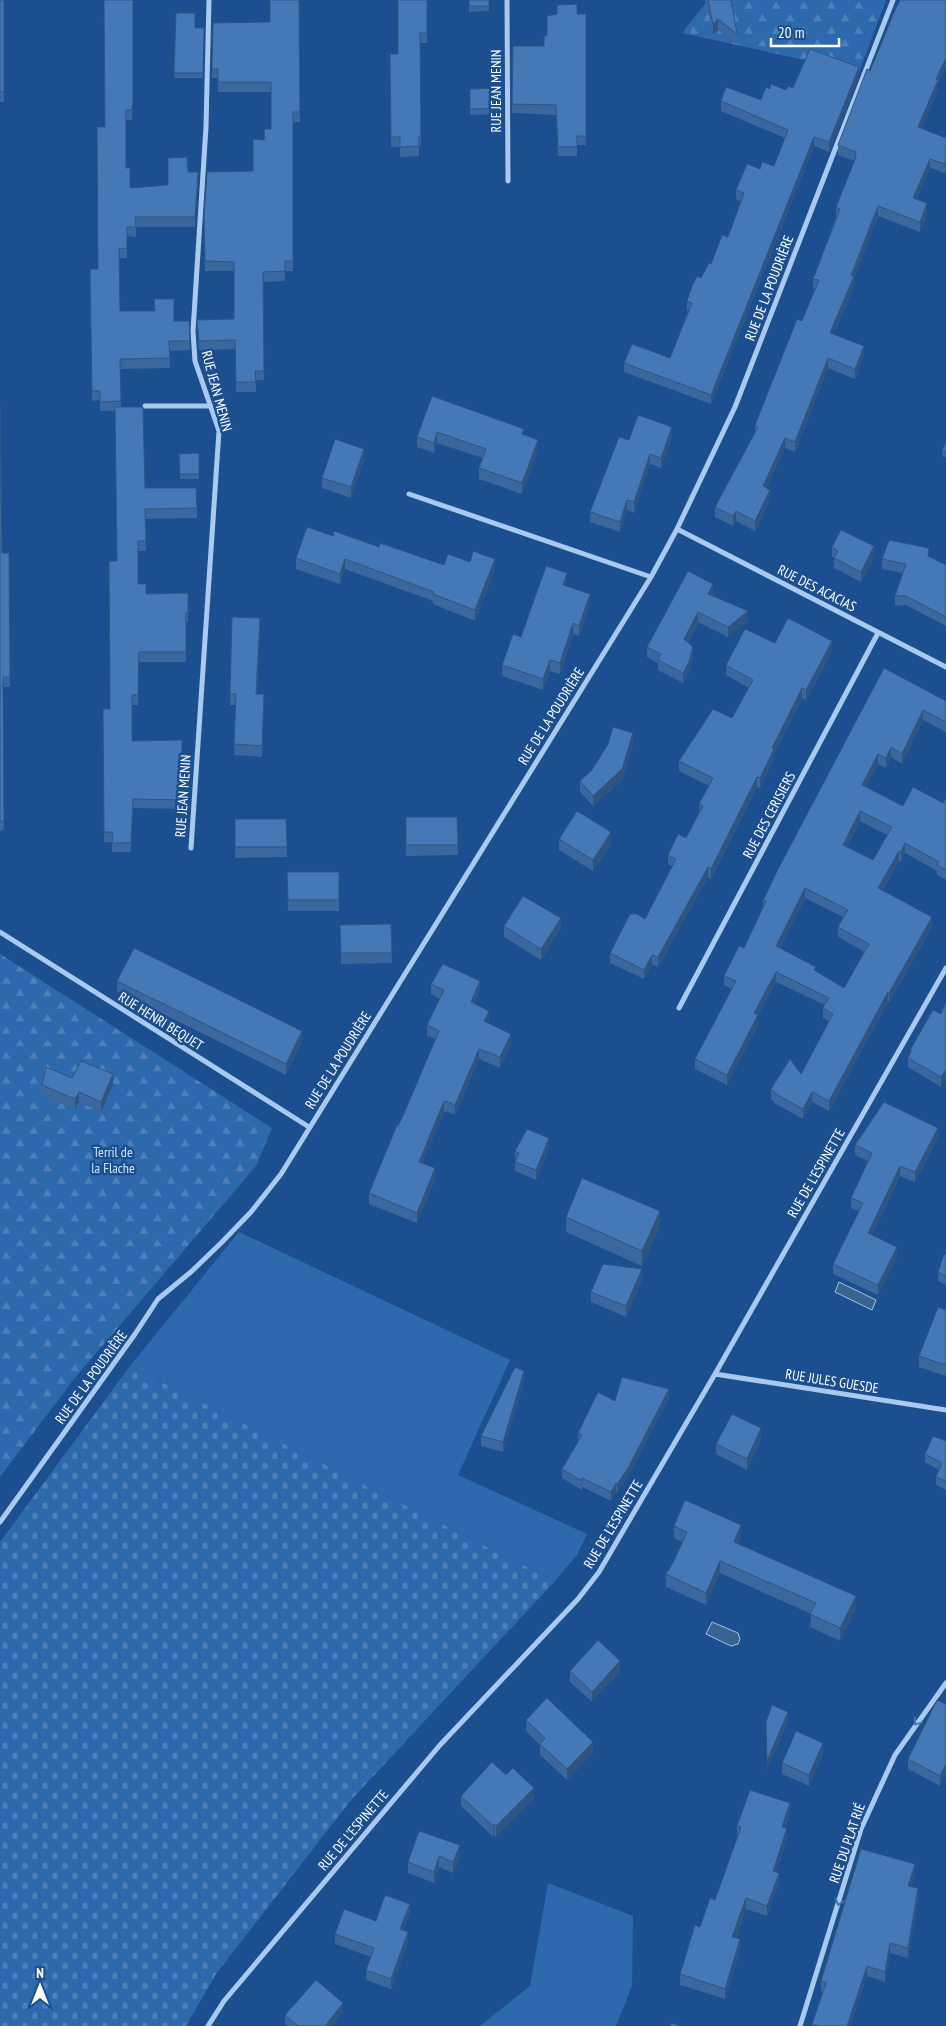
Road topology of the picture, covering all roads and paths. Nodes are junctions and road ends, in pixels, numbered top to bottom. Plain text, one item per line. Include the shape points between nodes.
1 (209, 0) edge
2 (507, 0) edge
3 (893, 0) edge
4 (508, 181) dead end
5 (145, 406) edge
6 (209, 406) junction
7 (408, 494) dead end
8 (677, 529) junction
9 (651, 577) junction
10 (878, 633) junction
11 (946, 667) edge
12 (191, 848) dead end
13 (0, 932) edge
14 (946, 968) edge
15 (679, 1008) dead end
16 (310, 1128) junction
17 (715, 1374) junction
18 (946, 1410) edge
19 (0, 1522) edge
20 (946, 1682) edge
21 (208, 2026) edge
22 (800, 2026) edge

1 - 6 street, RUE JEAN MENIN via 206,127 193,331 195,361
2 - 4 street, RUE JEAN MENIN
3 - 8 street, RUE DE LA POUDRIÈRE via 735,407
5 - 6 street
6 - 12 street, RUE JEAN MENIN via 219,431
7 - 9 street
8 - 9 street, RUE DE LA POUDRIÈRE
8 - 10 street, RUE DES ACACIAS
9 - 16 street, RUE DE LA POUDRIÈRE
10 - 11 street, RUE DES ACACIAS
10 - 15 street, RUE DES CERISIERS
13 - 16 street, RUE HENRI BEQUET
14 - 17 street, RUE DE L'ESPINETTE
16 - 19 street, RUE DE LA POUDRIÈRE via 251,1212 192,1271 158,1299
17 - 18 street, RUE JULES GUESDE
17 - 21 street, RUE DE L'ESPINETTE via 599,1572 578,1600 440,1745 224,2001
20 -> 22 street, RUE DU PLAT RIÉ via 895,1754 861,1830

